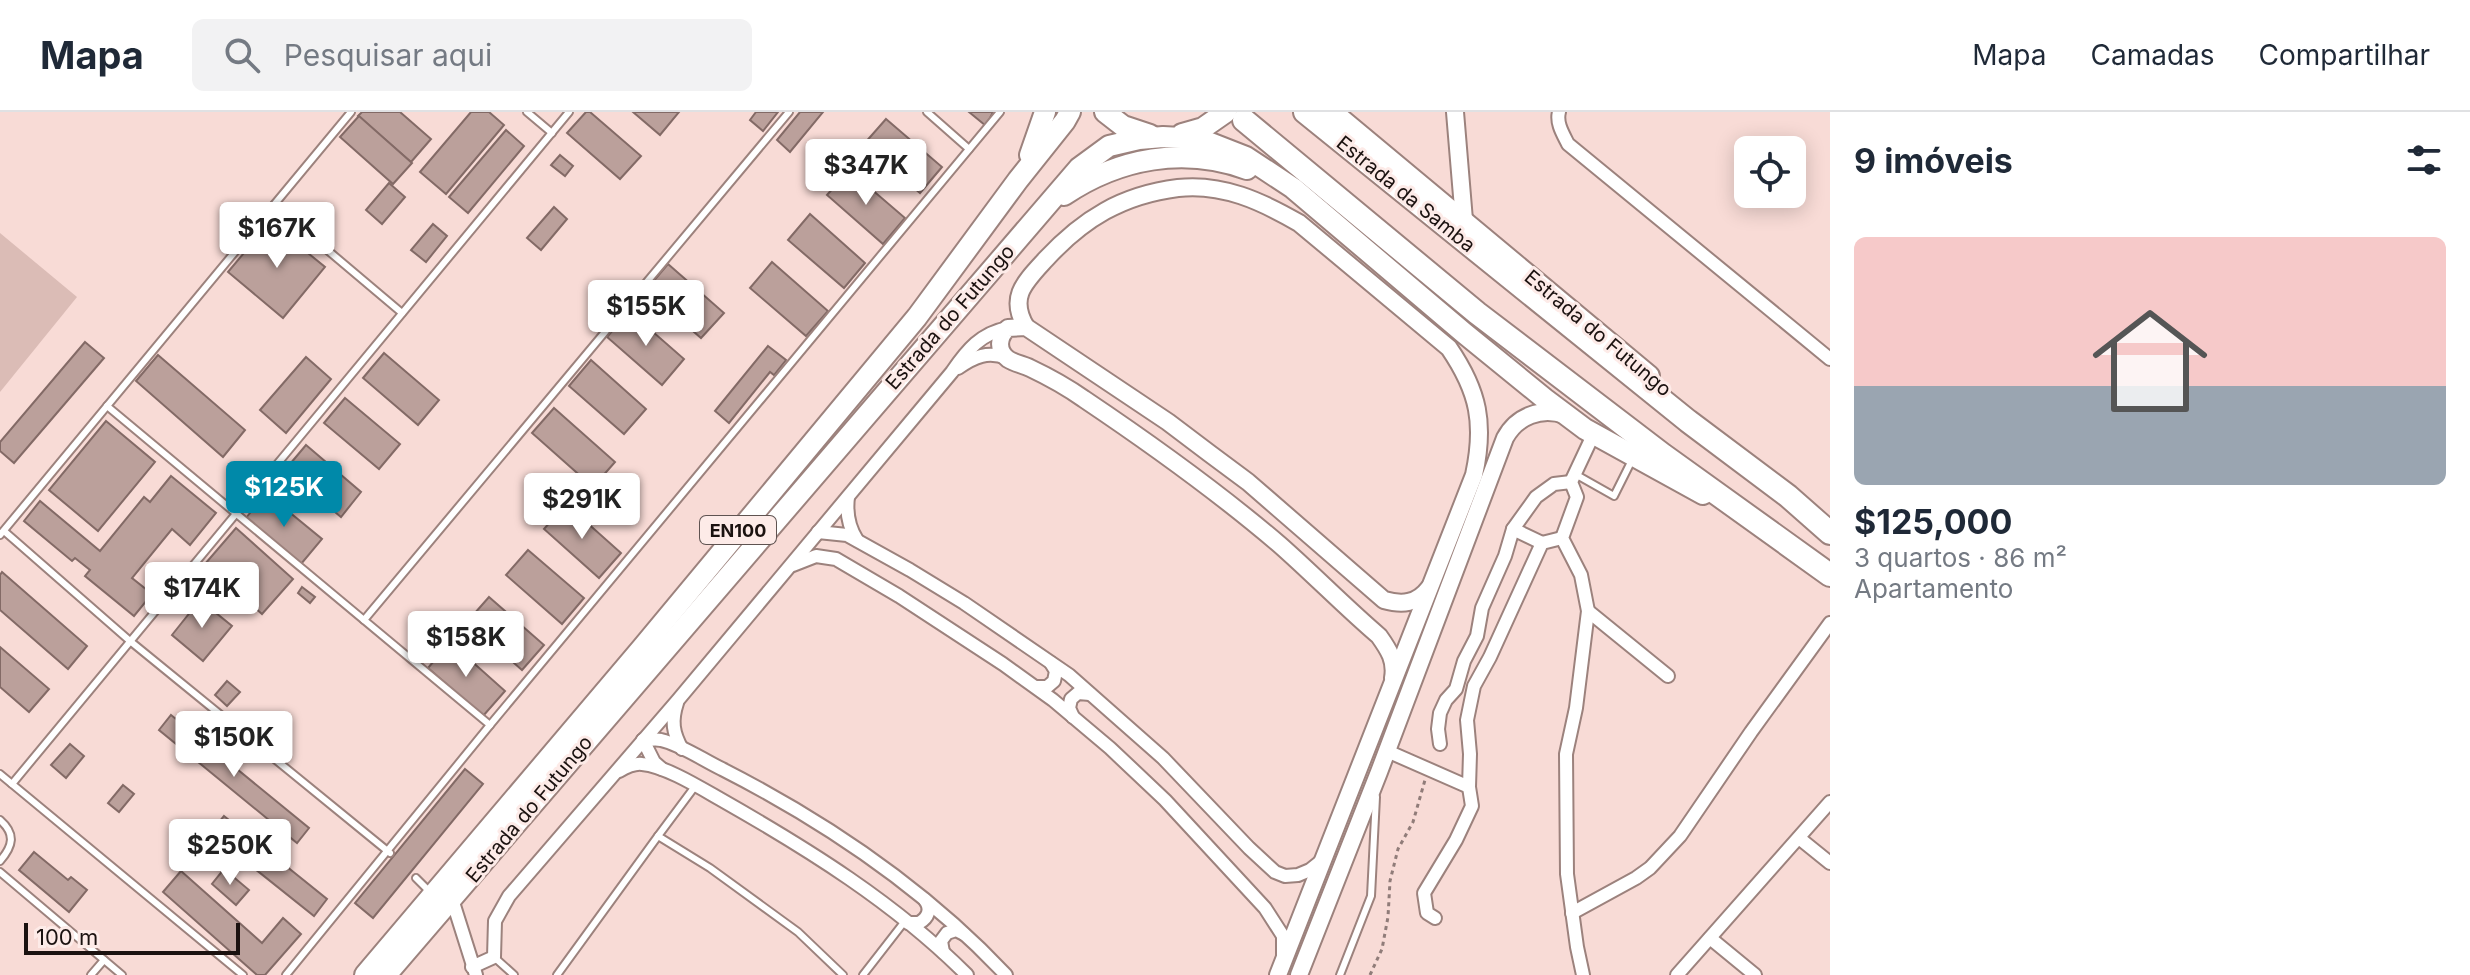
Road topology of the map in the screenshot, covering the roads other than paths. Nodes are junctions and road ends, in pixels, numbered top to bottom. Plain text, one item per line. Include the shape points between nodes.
1 (351, 112) edge
2 (527, 112) edge
3 (569, 112) edge
4 (789, 112) edge
5 (927, 112) edge
6 (1000, 112) edge
7 (1045, 112) edge
8 (1070, 112) edge
9 (1105, 112) edge
10 (1305, 112) edge
11 (1332, 112) edge
12 (1455, 112) edge
13 (1559, 112) edge
14 (1235, 116) edge
15 (552, 133) junction
16 (1163, 137) junction
17 (969, 149) junction
18 (1018, 180) junction
19 (1299, 192) junction
20 (274, 205) junction
21 (1048, 206) junction
22 (1464, 220) junction
23 (1508, 277) joint
24 (402, 313) junction
25 (1026, 327) junction
26 (1008, 328) junction
27 (1007, 359) junction
28 (1830, 359) edge
29 (952, 372) junction
30 (107, 406) junction
31 (1570, 417) junction
32 (1594, 433) junction
33 (1188, 437) junction
34 (1634, 456) junction
35 (1172, 460) junction
36 (1230, 468) junction
37 (1573, 478) junction
38 (1213, 490) junction
39 (1788, 496) junction
40 (848, 497) junction
41 (236, 514) junction
42 (1765, 528) junction
43 (1513, 529) junction
44 (818, 532) junction
45 (2, 533) edge
46 (1830, 533) edge
47 (1562, 538) junction
48 (857, 540) junction
49 (1542, 543) junction
50 (836, 559) junction
51 (789, 567) junction
52 (1830, 575) edge
53 (1430, 587) junction
54 (1588, 611) junction
55 (364, 620) junction
56 (1830, 623) edge
57 (130, 641) junction
58 (1051, 663) junction
59 (1668, 676) dead end
60 (1033, 685) junction
61 (1392, 689) junction
62 (1456, 689) junction
63 (1092, 696) junction
64 (678, 700) junction
65 (1471, 702) junction
66 (1073, 717) junction
67 (490, 725) junction
68 (643, 740) junction
69 (1440, 744) dead end
70 (682, 749) junction
71 (1387, 751) junction
72 (664, 771) junction
73 (1379, 772) junction
74 (0, 774) edge
75 (613, 775) junction
76 (12, 784) junction
77 (696, 785) junction
78 (1469, 787) junction
79 (1830, 802) edge
80 (0, 820) edge
81 (658, 836) junction
82 (1799, 838) junction
83 (388, 851) junction
84 (1327, 853) junction
85 (0, 861) edge
86 (1830, 863) edge
87 (0, 872) edge
88 (416, 878) dead end
89 (443, 898) junction
90 (925, 900) junction
91 (1572, 913) junction
92 (1435, 918) dead end
93 (905, 921) junction
94 (964, 934) junction
95 (1710, 938) junction
96 (945, 954) junction
97 (494, 957) junction
98 (104, 960) junction
99 (474, 971) edge
100 (1279, 974) edge
101 (91, 975) edge
102 (122, 975) edge
103 (243, 975) edge
104 (286, 975) edge
105 (365, 975) edge
106 (386, 975) edge
107 (514, 975) edge
108 (557, 975) edge
109 (843, 975) edge
110 (863, 975) edge
111 (967, 975) edge
112 (1006, 975) edge
113 (1299, 975) edge
114 (1340, 975) edge
115 (1583, 975) edge
116 (1677, 975) edge
117 (1755, 975) edge

1 - 20 lane
2 - 15 lane
3 - 15 lane
4 - 55 lane
5 - 17 lane
6 - 17 lane
7 - 18 main road
8 - 18 main road, Estrada do Futungo
9 - 16 main road via 1123,126
10 - 23 highway, Estrada da Samba
11 - 22 main road, Estrada do Futungo
12 - 22 street
13 - 28 street via 1568,144
14 - 16 main road
14 - 42 highway via 1477,313
15 - 24 lane
16 - 19 main road, Estrada do Futungo via 1222,146
16 - 21 main road, Estrada do Futungo via 1109,146 1079,168
17 - 67 lane
18 - 89 main road, Estrada do Futungo / EN100 via 917,317
19 - 21 main road via 1231,163 1161,157 1099,174
19 - 31 main road, Estrada do Futungo
20 - 24 lane
20 - 30 lane
21 - 89 main road, Estrada do Futungo / EN100
22 - 39 main road, Estrada do Futungo
23 - 39 highway, Estrada do Futungo
24 - 41 lane
25 - 26 street
25 - 33 street
25 - 53 street via 1017,304 1032,274 1080,226 1121,203 1178,188 1211,188 1240,194 1299,223 1449,348 1474,391 1480,434 1474,475
26 - 27 street via 999,341
26 - 29 street via 978,340
27 - 29 street via 983,354
27 - 35 street via 1071,390
29 - 40 street
30 - 41 lane
30 - 45 lane
31 - 32 main road, Estrada do Futungo
31 - 71 street via 1541,412 1510,428
32 - 34 main road, Estrada do Futungo
32 - 37 street
33 - 35 street via 1192,454 1181,462
33 - 36 street
34 - 37 lane via 1614,496
34 - 42 main road
35 - 38 street
36 - 38 street via 1212,469 1208,482
36 - 53 street via 1384,600 1416,600
37 - 43 street via 1536,497
37 - 47 street via 1577,497
38 - 61 street via 1379,636 1393,661
39 - 46 highway, Estrada do Futungo
40 - 44 street
40 - 48 street via 850,529
41 - 55 lane
41 - 57 lane
42 - 52 highway
43 - 49 street
43 - 62 street
44 - 48 street
44 - 50 street
44 - 51 street
45 - 57 lane
47 - 49 street
47 - 54 street via 1581,575
48 - 58 street via 964,603
49 - 65 street
50 - 51 street via 816,556
50 - 60 street
51 - 64 street
53 - 61 street
54 - 59 street
54 - 91 street via 1566,754
55 - 67 lane
56 - 91 street via 1680,836 1636,878
57 - 76 lane
57 - 83 lane
58 - 60 street via 1054,681 1042,688
58 - 63 street
60 - 66 street
61 - 84 street
62 - 65 street
62 - 69 street via 1440,713
63 - 66 street via 1074,695 1069,703
63 - 84 street via 1163,758 1275,872 1285,876 1310,870
64 - 68 street
64 - 70 street via 673,727
65 - 78 street
66 - 100 street via 1165,800 1265,908 1283,936
67 - 83 lane
68 - 70 street via 661,740
68 - 72 street
68 - 75 street
70 - 90 street via 821,826
71 - 73 street
71 - 78 street
72 - 75 street via 642,764
72 - 77 street
73 - 113 street
73 - 114 lane via 1371,896
74 - 76 lane
75 - 97 street via 509,896 495,921
76 - 103 lane
77 - 81 lane
77 - 93 street via 796,842
78 - 92 street via 1472,806 1424,893 1427,913
79 - 82 street
80 - 85 lane via 12,833 12,842
81 - 108 lane
81 - 109 lane via 798,932
82 - 86 street
82 - 95 street
83 - 104 lane
84 - 100 street
87 - 98 lane
88 - 89 lane
89 - 99 street
89 - 105 main road, Estrada do Futungo / EN100
89 - 106 main road, Estrada do Futungo / EN100
90 - 93 street via 929,913 924,921
90 - 94 street
91 - 115 street
93 - 96 street
93 - 110 lane
94 - 96 street via 956,930 943,936
94 - 112 street
95 - 116 street
95 - 117 street
96 - 111 street
97 - 99 street
97 - 107 lane
98 - 101 lane
98 - 102 lane

